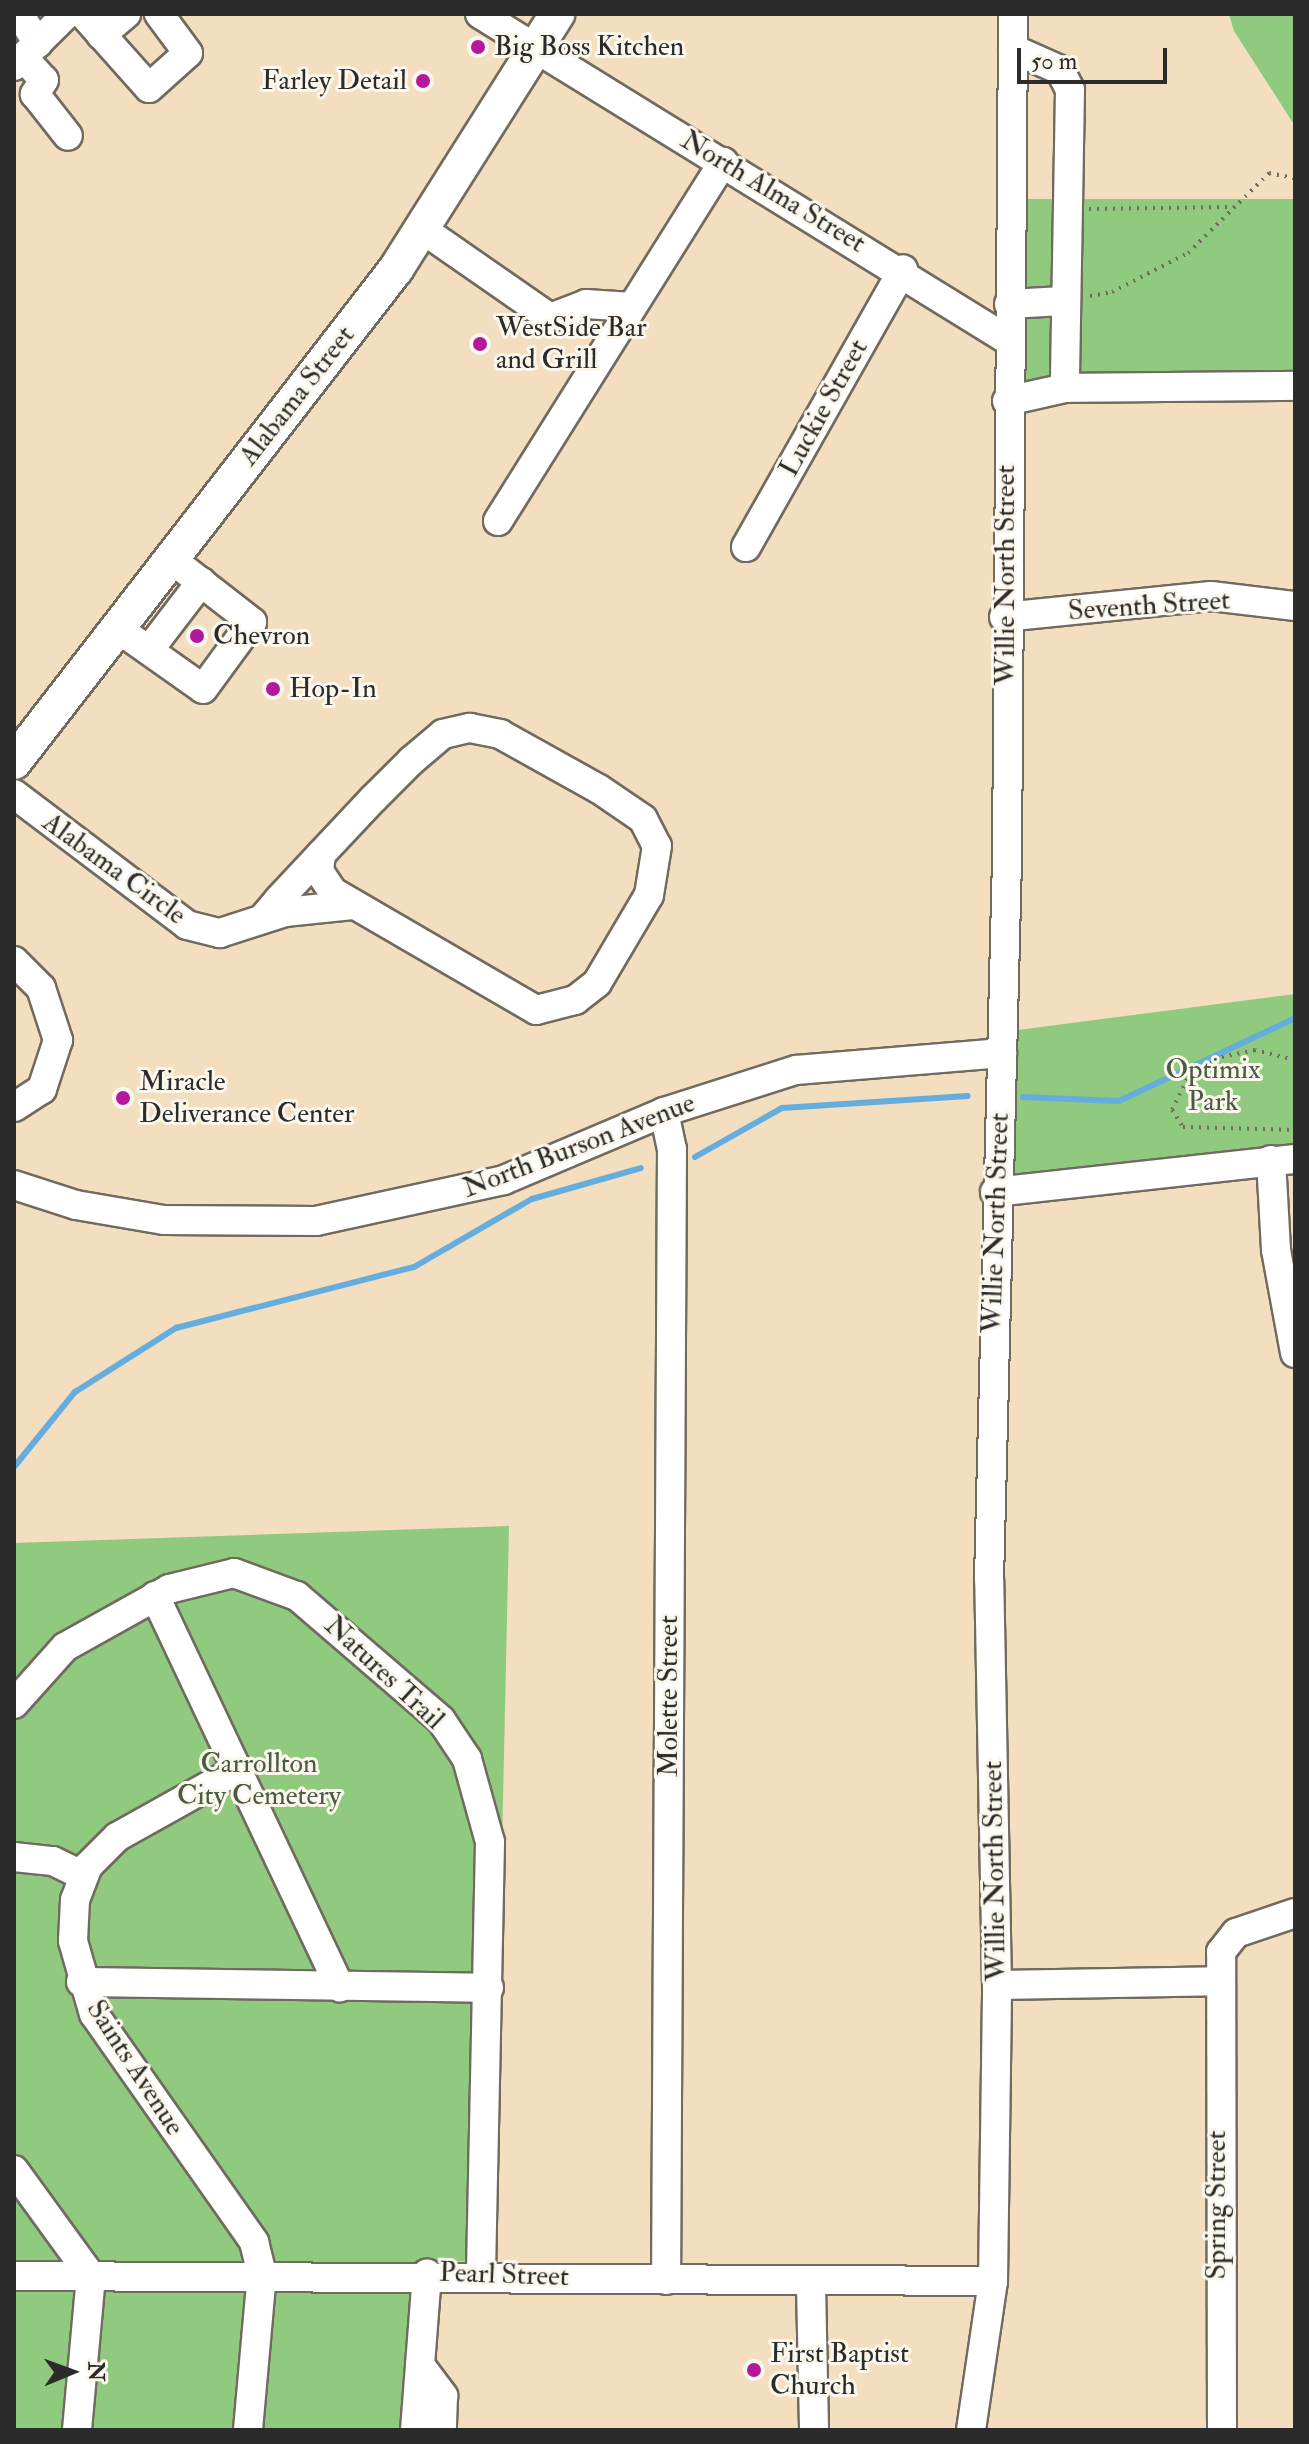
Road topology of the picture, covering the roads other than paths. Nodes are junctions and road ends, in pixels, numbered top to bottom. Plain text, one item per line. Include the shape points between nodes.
1 (19, 14) edge
2 (67, 14) edge
3 (126, 14) edge
4 (159, 14) edge
5 (480, 14) edge
6 (557, 14) edge
7 (1013, 14) edge
8 (92, 24) edge
9 (535, 48) junction
10 (1013, 49) junction
11 (25, 55) edge
12 (68, 136) dead end
13 (723, 162) junction
14 (422, 229) junction
15 (903, 269) junction
16 (1009, 304) junction
17 (1076, 304) junction
18 (632, 307) junction
19 (1008, 340) junction
20 (1295, 386) edge
21 (1065, 388) junction
22 (1007, 401) junction
23 (498, 521) dead end
24 (746, 547) dead end
25 (171, 559) junction
26 (201, 582) junction
27 (1295, 606) edge
28 (1004, 617) junction
29 (117, 628) junction
30 (149, 650) junction
31 (14, 762) edge
32 (14, 794) edge
33 (321, 854) junction
34 (353, 905) junction
35 (264, 917) junction
36 (14, 961) edge
37 (1002, 1053) junction
38 (14, 1107) edge
39 (664, 1112) junction
40 (1283, 1160) edge
41 (14, 1185) edge
42 (995, 1192) junction
43 (1295, 1353) edge
44 (155, 1596) junction
45 (14, 1704) edge
46 (237, 1770) junction
47 (14, 1857) edge
48 (84, 1876) junction
49 (1295, 1913) edge
50 (1218, 1981) junction
51 (81, 1982) junction
52 (997, 1985) junction
53 (340, 1988) junction
54 (489, 1988) junction
55 (14, 2170) edge
56 (262, 2273) junction
57 (427, 2273) junction
58 (481, 2274) junction
59 (14, 2276) edge
60 (91, 2276) junction
61 (666, 2280) junction
62 (993, 2281) junction
63 (811, 2285) junction
64 (420, 2365) junction
65 (77, 2430) edge
66 (248, 2430) edge
67 (415, 2430) edge
68 (442, 2430) edge
69 (814, 2430) edge
70 (971, 2430) edge
71 (1222, 2430) edge

1 - 11 street
2 - 11 street
3 - 8 street
4 - 8 street via 188,53 149,88
5 - 9 street, North Alma Street
6 - 9 main road, Alabama Street
7 - 10 street, Willie North Street
9 - 13 street, North Alma Street
9 - 14 main road, Alabama Street
10 - 16 street, Willie North Street
10 - 17 street via 1060,70 1070,90 1066,209
11 - 12 street via 44,80 35,94
13 - 15 street, North Alma Street
13 - 18 street
14 - 18 street via 550,318 586,304
14 - 25 main road, Alabama Street
15 - 19 street, North Alma Street
15 - 24 street, Luckie Street
16 - 17 street
16 - 19 street, Willie North Street
17 - 21 street
18 - 23 street
19 - 22 street, Willie North Street
20 - 21 street
21 - 22 street
22 - 28 street, Willie North Street
25 - 26 street
25 - 29 main road, Alabama Street
26 - 30 street
26 - 30 street via 252,622 203,689
27 - 28 street, Seventh Street via 1211,596
28 - 37 street, Willie North Street
29 - 30 street
29 - 31 main road, Alabama Street
32 - 35 street, Alabama Circle via 187,925 220,933
33 - 34 street, Alabama Circle via 324,881
33 - 34 street, Alabama Circle via 443,734 470,728 500,734 599,789 643,819 657,846 649,895 618,952 597,983 554,1009 516,1004
33 - 35 street, Alabama Circle
34 - 35 street, Alabama Circle
36 - 38 street via 41,988 58,1040 42,1089
37 - 39 street, North Burson Avenue via 796,1070
37 - 42 street, Willie North Street
39 - 41 street, North Burson Avenue via 504,1180 316,1221 164,1220 76,1205
39 - 61 street, Molette Street via 672,1149
40 - 42 street
40 - 43 street via 1276,1250
42 - 52 street, Willie North Street via 989,1580
44 - 45 street, Natures Trail via 65,1647
44 - 46 street
44 - 54 street, Natures Trail via 204,1576 267,1581 346,1633 441,1720 484,1803
46 - 48 street via 117,1837
46 - 53 street
47 - 48 street via 53,1861
48 - 51 street, Saints Avenue via 73,1941
49 - 50 street, Spring Street via 1236,1933 1221,1952
50 - 52 street
50 - 71 street, Spring Street
51 - 53 street
51 - 56 street, Saints Avenue via 94,2014 254,2242
52 - 62 street, Willie North Street
53 - 54 street
54 - 58 street, Natures Trail
55 - 60 street
56 - 57 street, Pearl Street
56 - 60 street, Pearl Street
56 - 66 street, Saints Avenue
57 - 58 street, Pearl Street
57 - 64 street
58 - 61 street, Pearl Street
59 - 60 street, Pearl Street
60 - 65 street
61 - 63 street, Pearl Street
62 - 63 street, Pearl Street
62 - 70 street, Willie North Street
63 - 69 street
64 - 67 street
64 - 68 street via 443,2396

